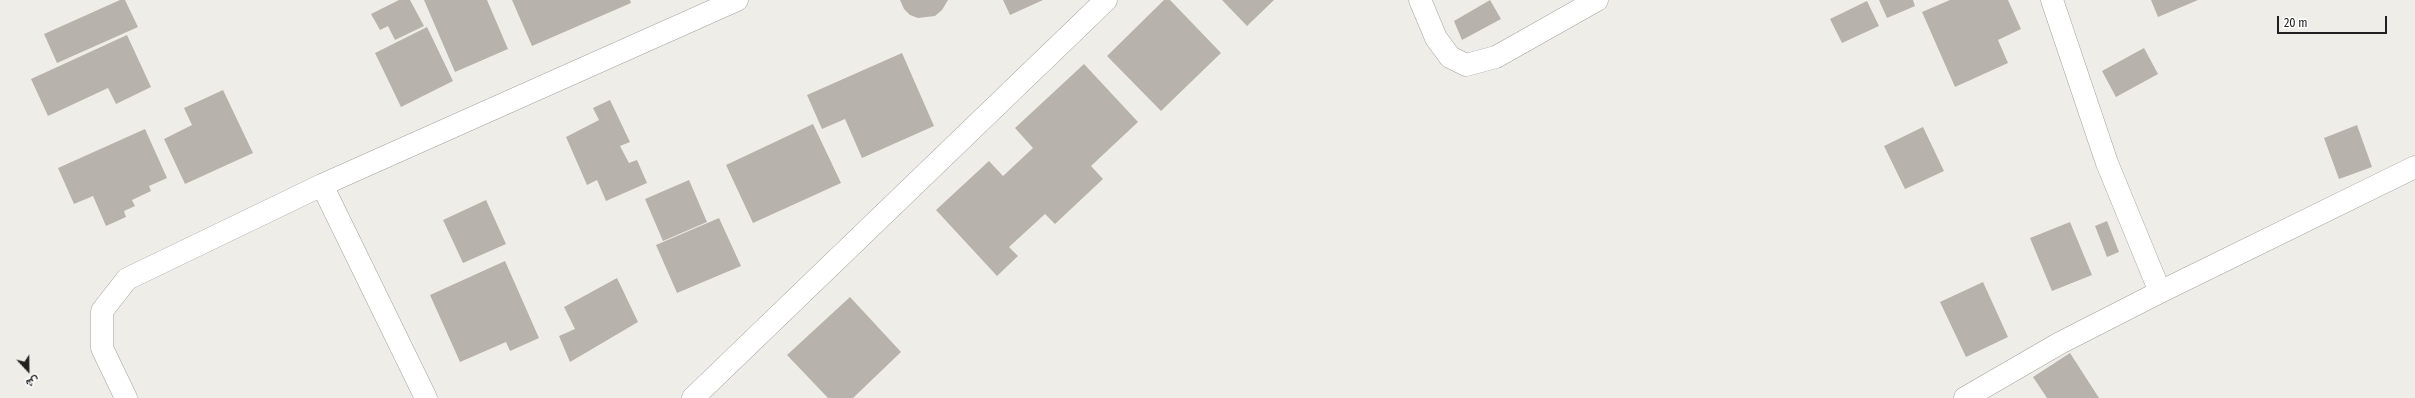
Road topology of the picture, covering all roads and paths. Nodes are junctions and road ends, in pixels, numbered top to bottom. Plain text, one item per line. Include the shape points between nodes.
1 (737, 0) edge
2 (1106, 0) edge
3 (1420, 0) edge
4 (1597, 0) edge
5 (2052, 0) edge
6 (2415, 167) edge
7 (322, 185) junction
8 (2160, 292) junction
9 (126, 398) edge
10 (426, 398) edge
11 (693, 398) edge
12 (1965, 398) edge

1 - 7 street
2 - 11 street
3 - 4 street via 1436,38 1450,57 1466,65 1496,57
5 - 8 street via 2107,163
6 - 8 street
7 - 9 street via 127,279 102,311 102,348
7 - 10 street
8 - 12 street via 2060,343

